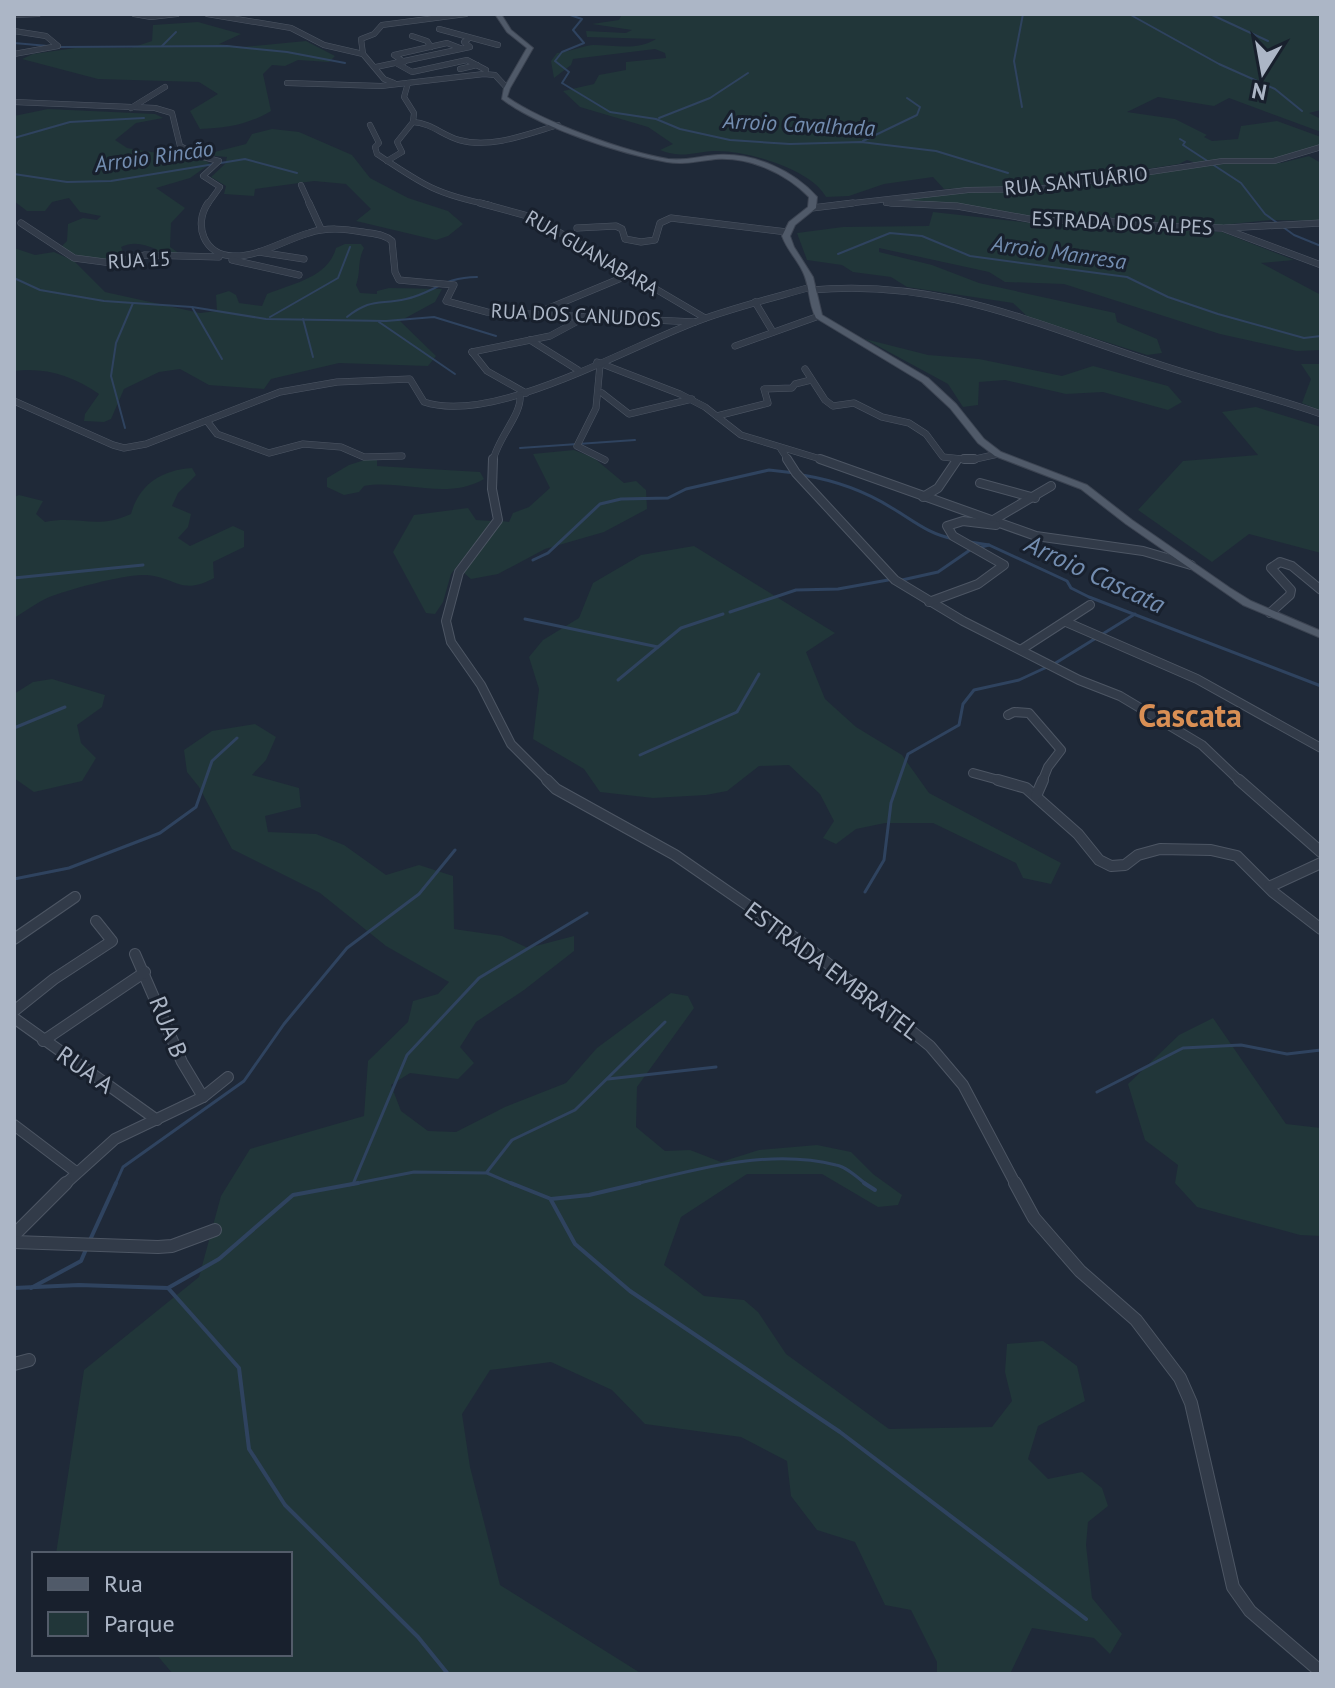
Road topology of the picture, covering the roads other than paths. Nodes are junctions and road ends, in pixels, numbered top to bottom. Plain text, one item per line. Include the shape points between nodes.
1 (38, 14) edge
2 (134, 14) edge
3 (177, 14) edge
4 (207, 14) edge
5 (466, 14) edge
6 (498, 14) edge
7 (14, 15) edge
8 (438, 16) edge
9 (439, 29) dead end
10 (14, 31) edge
11 (412, 36) dead end
12 (468, 39) junction
13 (498, 45) dead end
14 (428, 48) junction
15 (462, 49) junction
16 (14, 54) edge
17 (363, 54) junction
18 (438, 55) junction
19 (404, 62) junction
20 (396, 63) junction
21 (450, 63) junction
22 (477, 65) junction
23 (376, 67) junction
24 (460, 69) junction
25 (486, 70) dead end
26 (471, 75) junction
27 (287, 83) dead end
28 (408, 83) junction
29 (397, 84) junction
30 (165, 87) dead end
31 (507, 88) junction
32 (14, 102) edge
33 (131, 108) junction
34 (413, 122) junction
35 (370, 125) dead end
36 (558, 125) junction
37 (1321, 147) edge
38 (387, 161) junction
39 (301, 185) dead end
40 (871, 202) junction
41 (813, 205) junction
42 (21, 223) dead end
43 (1321, 223) edge
44 (577, 228) dead end
45 (1222, 228) junction
46 (321, 229) junction
47 (787, 232) junction
48 (255, 252) junction
49 (219, 257) junction
50 (228, 258) junction
51 (304, 259) dead end
52 (1321, 265) edge
53 (631, 274) junction
54 (299, 275) dead end
55 (811, 288) junction
56 (755, 302) junction
57 (538, 313) junction
58 (589, 315) junction
59 (819, 316) junction
60 (705, 318) junction
61 (695, 322) junction
62 (773, 332) junction
63 (530, 340) junction
64 (735, 346) dead end
65 (598, 364) junction
66 (805, 369) dead end
67 (578, 370) junction
68 (811, 380) junction
69 (602, 393) junction
70 (523, 394) junction
71 (692, 399) junction
72 (14, 401) edge
73 (1321, 414) edge
74 (717, 416) junction
75 (207, 421) junction
76 (781, 449) junction
77 (998, 454) junction
78 (402, 456) dead end
79 (605, 460) dead end
80 (957, 460) junction
81 (980, 483) dead end
82 (1051, 486) dead end
83 (923, 497) junction
84 (1035, 498) junction
85 (995, 519) junction
86 (1008, 526) junction
87 (1191, 565) junction
88 (1321, 590) edge
89 (929, 602) junction
90 (1090, 605) dead end
91 (1270, 613) junction
92 (1066, 622) junction
93 (1321, 635) edge
94 (1022, 649) junction
95 (1008, 715) dead end
96 (1321, 748) edge
97 (973, 773) dead end
98 (1036, 796) junction
99 (1321, 852) edge
100 (1321, 863) edge
101 (1269, 887) junction
102 (75, 897) dead end
103 (96, 921) dead end
104 (1321, 929) edge
105 (14, 939) edge
106 (135, 954) dead end
107 (145, 972) junction
108 (14, 1011) edge
109 (14, 1018) edge
110 (43, 1041) junction
111 (228, 1077) dead end
112 (203, 1097) junction
113 (157, 1120) junction
114 (14, 1125) edge
115 (76, 1172) junction
116 (215, 1230) dead end
117 (14, 1235) edge
118 (14, 1242) edge
119 (29, 1360) dead end
120 (14, 1364) edge
121 (1321, 1672) edge

1 - 7 street
2 - 3 street
4 - 17 street via 291,28 324,45
5 - 8 street
6 - 31 main road via 530,48
8 - 17 street via 382,25 361,39
9 - 12 street
10 - 16 street via 40,34 58,46
11 - 14 street via 427,41
12 - 13 street
12 - 15 street via 464,42 471,46
14 - 15 street via 447,43
14 - 18 street
14 - 19 street via 394,55
15 - 18 street
17 - 23 street
18 - 19 street
18 - 21 street
19 - 20 street
20 - 21 street via 412,72
20 - 23 street
21 - 22 street via 467,60
21 - 24 street
22 - 24 street
22 - 25 street
23 - 29 street via 384,79
24 - 26 street
26 - 28 street
26 - 31 street via 495,75
27 - 29 street
28 - 29 street
28 - 34 street via 404,97
30 - 33 street
31 - 36 main road via 504,98 510,105
32 - 33 street
33 - 49 street via 172,113 180,146 219,161 203,176 220,187 202,208 199,230
34 - 36 street via 427,122 456,139 476,143
34 - 38 street via 397,142 402,152
35 - 38 street via 379,143 377,154
36 - 41 main road via 667,161 732,157 759,163 801,185 813,197
37 - 40 street, RUA SANTUÁRIO via 1274,161 1223,161 1037,189 968,190
38 - 53 street, RUA GUANABARA via 436,192 509,207 535,218
39 - 46 street
40 - 41 street, RUA SANTUÁRIO
40 - 45 street, ESTRADA DOS ALPES via 957,206 1040,221 1099,219
41 - 47 main road
42 - 49 street, RUA 15 via 74,258 112,263 145,255
43 - 45 street
44 - 47 street via 616,226 625,239 641,242 655,240 660,223 671,218
45 - 52 street, ESTRADA DOS ALPES
46 - 48 street, RUA DOS CANUDOS
46 - 57 street, RUA DOS CANUDOS via 386,236 392,241 399,280 454,285 446,296 453,304 487,312
47 - 55 main road
48 - 50 street, RUA DOS CANUDOS
48 - 51 street
49 - 50 street, RUA DOS CANUDOS
50 - 54 street
53 - 57 street
53 - 60 street, RUA GUANABARA
55 - 56 street
55 - 59 main road
55 - 73 street via 895,288 982,303
56 - 60 street
56 - 62 street
57 - 58 street, RUA DOS CANUDOS
58 - 61 street, RUA DOS CANUDOS
58 - 63 street via 569,328
59 - 62 street
59 - 77 main road via 925,380
60 - 61 street
61 - 65 street
62 - 64 street
63 - 67 street
63 - 70 street via 472,352 487,371
65 - 67 street
65 - 69 street
65 - 71 street
66 - 68 street
67 - 70 street
68 - 74 street via 792,388 764,389 768,403
68 - 80 street via 833,406 854,403 909,423 926,434 940,455
69 - 71 street via 629,414
69 - 79 street via 577,446
70 - 75 street via 436,406 424,402 410,379 337,382 280,392
70 - 121 street, ESTRADA EMBRATEL via 493,448 498,520 459,572 446,621 451,642 487,694 511,744 556,789 675,855 801,942 930,1046 963,1085 1034,1218 1080,1271 1136,1320 1180,1378 1191,1403 1233,1587 1250,1611
71 - 74 street
72 - 75 street via 124,448
74 - 76 street via 741,435
75 - 78 street via 217,434 269,453 303,444 341,447 364,457
76 - 83 street
76 - 89 street via 796,473 895,580
77 - 80 street
77 - 87 main road via 1084,487
80 - 83 street via 938,488
81 - 84 street
82 - 84 street
83 - 85 street
84 - 85 street
85 - 86 street
86 - 87 street
86 - 89 street via 963,521 947,526 953,536 1004,565 974,587
87 - 91 main road
88 - 91 street via 1292,565 1280,562 1271,568 1290,595
89 - 94 street
90 - 92 street
91 - 93 main road
92 - 94 street
92 - 96 street via 1197,679
94 - 99 street via 1120,696 1202,745
95 - 98 street via 1029,713 1061,750
97 - 98 street via 1026,788
98 - 101 street via 1111,866 1125,865 1154,849 1211,850 1237,856
100 - 101 street
101 - 104 street
102 - 105 street
103 - 108 street via 112,941
106 - 107 street, RUA B
107 - 110 street
107 - 112 street, RUA B via 182,1062
109 - 110 street, RUA A
110 - 113 street, RUA A
111 - 112 street
112 - 113 street
113 - 115 street via 115,1139
114 - 115 street
115 - 117 street
116 - 118 street via 158,1247
119 - 120 street

